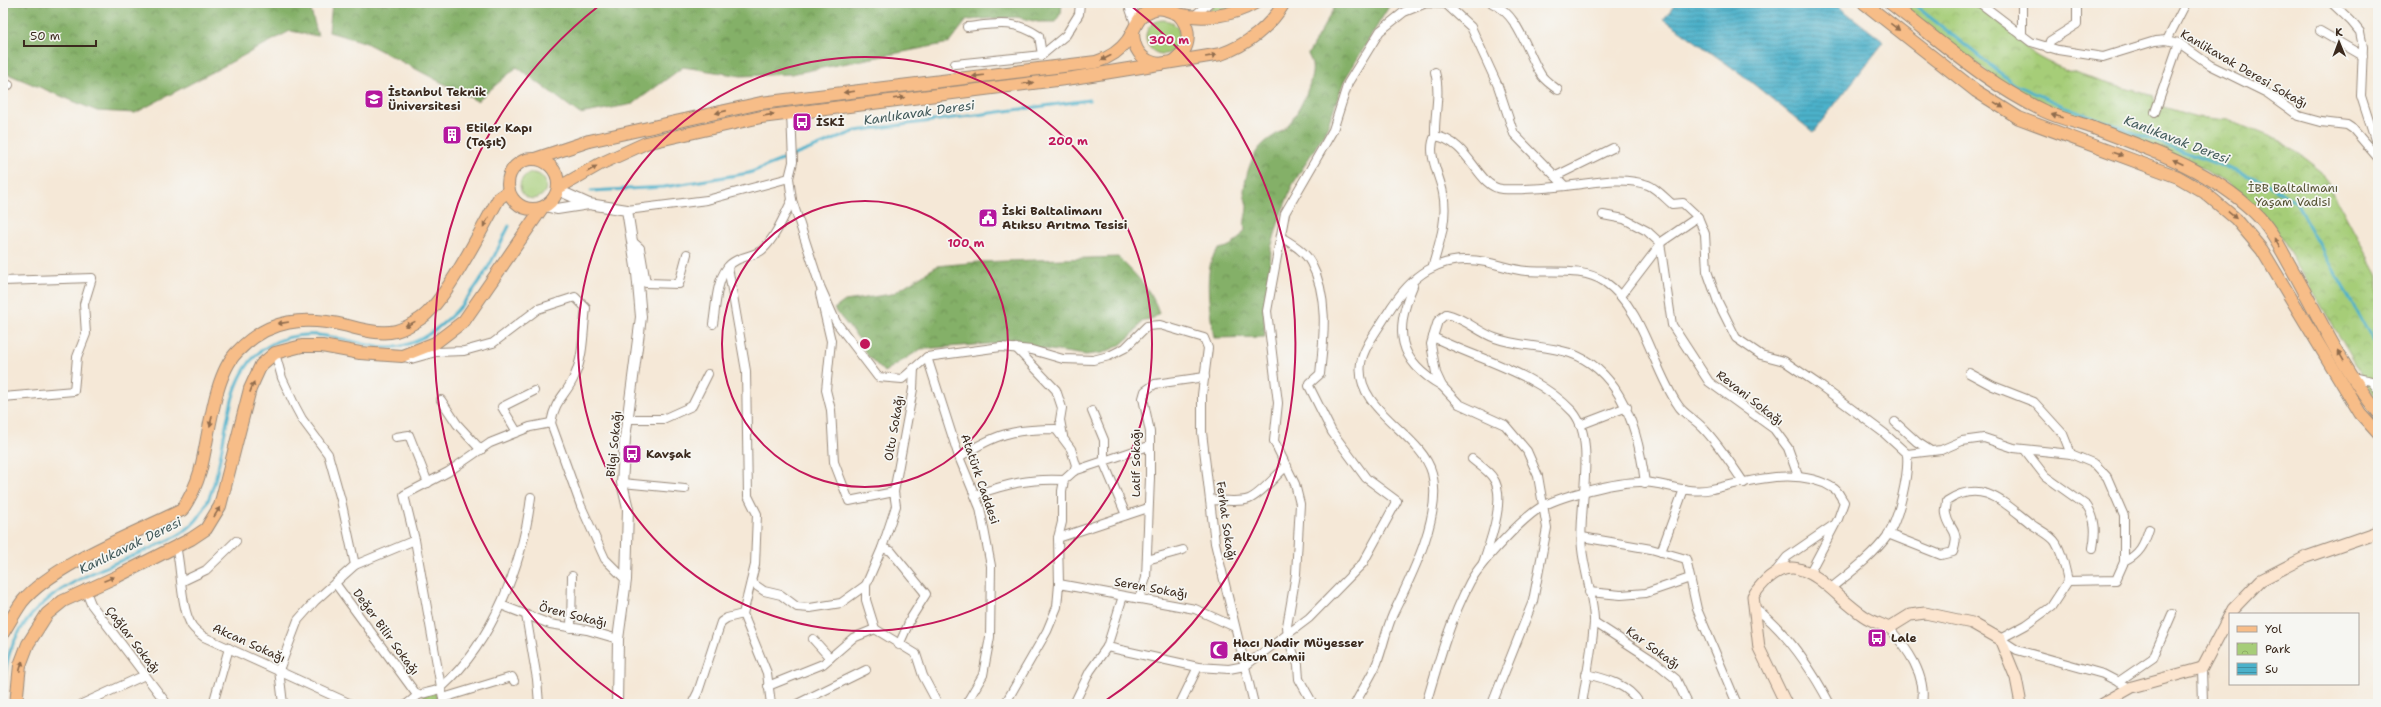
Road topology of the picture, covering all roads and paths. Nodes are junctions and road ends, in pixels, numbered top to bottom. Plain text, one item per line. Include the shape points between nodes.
1 (1080, 3) edge
2 (1129, 3) edge
3 (1157, 3) edge
4 (1209, 3) edge
5 (1255, 3) edge
6 (1284, 3) edge
7 (1446, 3) edge
8 (1492, 3) edge
9 (1864, 3) edge
10 (1890, 3) edge
11 (1980, 3) edge
12 (2022, 3) edge
13 (2077, 3) edge
14 (2186, 3) edge
15 (2332, 3) edge
16 (1173, 11) junction
17 (1194, 16) junction
18 (967, 27) dead end
19 (1135, 27) junction
20 (2320, 31) dead end
21 (2022, 36) junction
22 (2167, 40) junction
23 (2179, 43) junction
24 (2048, 48) junction
25 (1042, 55) junction
26 (2363, 56) junction
27 (1168, 62) junction
28 (955, 64) dead end
29 (1435, 72) dead end
30 (1558, 90) dead end
31 (791, 112) junction
32 (2155, 112) dead end
33 (1436, 136) junction
34 (1613, 148) dead end
35 (2378, 149) edge
36 (2378, 158) edge
37 (535, 159) junction
38 (1556, 176) junction
39 (789, 178) junction
40 (1565, 186) junction
41 (558, 189) junction
42 (509, 190) junction
43 (792, 200) junction
44 (589, 204) junction
45 (544, 207) junction
46 (627, 210) junction
47 (1603, 215) dead end
48 (1698, 217) junction
49 (1281, 237) junction
50 (632, 241) junction
51 (1660, 244) junction
52 (687, 254) dead end
53 (1433, 265) junction
54 (728, 267) junction
55 (1415, 279) junction
56 (3, 281) edge
57 (820, 286) junction
58 (1620, 296) junction
59 (712, 324) dead end
60 (1433, 337) junction
61 (1016, 348) junction
62 (275, 353) junction
63 (402, 356) junction
64 (926, 356) junction
65 (914, 368) junction
66 (1969, 373) dead end
67 (708, 374) dead end
68 (2353, 376) junction
69 (1205, 377) junction
70 (1442, 386) junction
71 (2378, 389) edge
72 (534, 391) dead end
73 (3, 397) edge
74 (441, 400) dead end
75 (1627, 407) junction
76 (1092, 411) dead end
77 (2378, 412) edge
78 (629, 419) junction
79 (1895, 422) dead end
80 (551, 423) junction
81 (1580, 425) junction
82 (517, 432) junction
83 (2378, 433) edge
84 (1063, 436) junction
85 (396, 437) dead end
86 (1150, 446) junction
87 (481, 450) junction
88 (2025, 450) junction
89 (1931, 451) junction
90 (1907, 454) junction
91 (2071, 454) junction
92 (959, 456) junction
93 (1472, 459) dead end
94 (1104, 463) junction
95 (1287, 466) junction
96 (1074, 471) junction
97 (1798, 476) junction
98 (1064, 480) junction
99 (428, 482) junction
100 (622, 483) junction
101 (1645, 483) junction
102 (1744, 483) junction
103 (685, 489) dead end
104 (1684, 489) junction
105 (894, 492) junction
106 (1584, 492) junction
107 (975, 495) junction
108 (531, 497) dead end
109 (1210, 500) junction
110 (1543, 506) junction
111 (1148, 508) junction
112 (1126, 515) junction
113 (1835, 524) junction
114 (2149, 530) dead end
115 (2378, 532) edge
116 (1888, 534) junction
117 (1582, 537) junction
118 (1058, 538) junction
119 (416, 540) junction
120 (236, 541) dead end
121 (176, 546) junction
122 (882, 548) junction
123 (2093, 548) dead end
124 (1183, 550) dead end
125 (1661, 552) junction
126 (1147, 560) junction
127 (2124, 562) junction
128 (354, 565) junction
129 (1482, 567) junction
130 (1776, 571) junction
131 (1810, 572) junction
132 (572, 576) dead end
133 (1690, 578) junction
134 (626, 580) junction
135 (2068, 581) junction
136 (183, 582) junction
137 (751, 582) junction
138 (335, 583) junction
139 (1059, 584) junction
140 (866, 586) junction
141 (1831, 588) junction
142 (85, 589) junction
143 (1589, 592) junction
144 (1123, 596) junction
145 (1139, 599) junction
146 (501, 605) junction
147 (1754, 607) junction
148 (2231, 613) edge
149 (743, 614) junction
150 (2172, 614) dead end
151 (526, 615) junction
152 (2229, 617) edge
153 (1594, 622) junction
154 (1235, 627) junction
155 (571, 628) junction
156 (1889, 628) junction
157 (875, 629) junction
158 (3, 633) edge
159 (1287, 634) junction
160 (618, 639) junction
161 (813, 639) dead end
162 (2000, 639) junction
163 (899, 645) junction
164 (1107, 647) junction
165 (229, 648) junction
166 (830, 658) junction
167 (1245, 666) junction
168 (1198, 667) junction
169 (2202, 668) junction
170 (279, 670) junction
171 (866, 670) dead end
172 (1586, 674) junction
173 (145, 675) junction
174 (514, 681) dead end
175 (2118, 682) junction
176 (768, 686) junction
177 (441, 688) junction
178 (2130, 688) junction
179 (417, 696) junction
180 (444, 701) edge
181 (1684, 703) edge
182 (16, 704) edge
183 (82, 704) edge
184 (167, 704) edge
185 (213, 704) edge
186 (283, 704) edge
187 (351, 704) edge
188 (407, 704) edge
189 (539, 704) edge
190 (617, 704) edge
191 (692, 704) edge
192 (770, 704) edge
193 (797, 704) edge
194 (938, 704) edge
195 (966, 704) edge
196 (1005, 704) edge
197 (1074, 704) edge
198 (1180, 704) edge
199 (1254, 704) edge
200 (1313, 704) edge
201 (1355, 704) edge
202 (1426, 704) edge
203 (1492, 704) edge
204 (1582, 704) edge
205 (1640, 704) edge
206 (1736, 704) edge
207 (1786, 704) edge
208 (1830, 704) edge
209 (1922, 704) edge
210 (2021, 704) edge
211 (2102, 704) edge
212 (2203, 704) edge

1 - 25 street via 1079,14 1066,35
2 - 19 street
3 - 16 street
4 - 17 street
5 - 17 main road via 1231,14
27 -> 6 main road via 1213,56 1237,48 1264,29
7 - 38 street via 1471,27 1498,86 1514,134
7 - 49 street via 1426,3 1404,12 1380,31 1348,83 1333,130 1285,213
8 - 30 street via 1500,6 1519,29 1540,75
9 -> 83 main road via 1976,91 2019,118 2178,177 2204,192 2236,219 2262,250 2360,414
68 -> 10 main road via 2273,235 2234,195 2204,173 2046,112 2010,94
11 - 21 street, Kanlikavak Deresi Sokağı
12 - 21 street
13 - 24 street via 2077,24 2050,41
14 - 22 street
15 - 26 street via 2360,32
16 - 17 main road
16 - 19 main road via 1162,8 1147,12
16 - 27 main road via 1188,28 1189,37 1184,52
18 - 25 street via 1000,24 1026,27 1039,36
19 - 27 main road via 1134,43 1140,55 1154,63
19 -> 37 main road via 1116,52 1096,62 761,103 589,141
20 - 26 street
21 - 24 street, Kanlikavak Deresi Sokağı
22 - 23 street, Kanlikavak Deresi Sokağı
22 - 24 street, Kanlikavak Deresi Sokağı via 2155,41 2103,57
23 - 32 street
23 - 36 street, Kanlikavak Deresi Sokağı via 2210,65 2267,93 2299,116 2347,125
25 - 28 street
26 - 35 street via 2361,96
31 -> 27 main road via 1073,78
29 - 33 street via 1438,96 1434,121
31 - 39 street via 793,162
41 -> 31 main road via 600,164 646,143
33 - 40 street via 1457,144 1491,185 1502,189
33 - 53 street via 1432,142 1443,194 1444,229
34 - 38 street
37 - 41 main road via 551,166 557,176
37 - 42 main road via 527,159 514,167 508,180
38 - 40 street
39 - 43 street
39 - 46 street via 707,200
40 - 48 street via 1624,180 1649,185 1672,204 1683,204
41 - 44 street
41 - 45 main road via 555,197
42 - 45 main road via 514,201 524,208
42 -> 158 main road via 499,198 441,296 422,318 396,331 367,331 306,319 275,324 236,352 220,382 200,472 193,494 182,510 57,573 22,602
43 - 54 street via 781,223 762,250 745,256
43 - 57 street
44 - 45 street via 557,209
44 - 46 street
45 - 63 main road via 464,321 434,343
46 - 50 street, Bilgi Sokağı
47 - 51 street via 1624,219 1647,232
48 - 51 street
48 - 90 street via 1705,234 1706,271 1736,338 1761,355 1784,361 1818,384 1884,433
49 - 95 street via 1267,311 1278,403 1274,441
49 - 159 street via 1300,249 1311,262 1322,297 1325,332 1320,374 1310,386 1332,432 1366,478 1397,501 1362,563 1309,618
50 - 52 street via 640,248 646,283 680,284
50 - 78 street, Bilgi Sokağı via 640,317
51 - 58 street
51 - 97 street, Revani Sokağı via 1672,325 1709,382 1774,429 1788,448
53 - 55 street
53 - 58 street via 1457,260 1526,271 1587,274 1604,281
54 - 59 street via 721,281
54 - 137 street via 746,371 748,496 756,514 755,565
55 - 70 street via 1404,306 1400,325 1401,339 1404,349 1425,376
55 - 201 street via 1396,300 1374,335 1361,360 1360,376 1367,393 1379,409 1424,456 1432,472 1434,500 1428,528 1404,593 1393,614 1376,663
56 - 73 street via 92,278 84,304 86,334 77,357 74,392
57 - 65 street via 836,322 878,377 902,379
57 - 105 street via 822,307 831,341 826,390 831,410 834,462 849,501
58 - 102 street via 1642,330 1678,406 1703,428
60 - 70 street via 1431,344 1436,373
60 - 75 street via 1438,321 1446,314 1456,316 1495,338 1586,359 1600,372
60 - 81 street via 1507,368 1538,385 1573,413
61 - 64 street via 1001,347
61 - 69 street, Ferhat Sokağı via 1063,359 1093,360 1126,348 1147,326 1160,325 1204,338 1208,348
61 - 84 street via 1056,390 1062,408 1060,420
62 - 63 main road via 291,348 322,346 360,353
121 -> 62 main road via 206,529 220,506 250,389 261,366
62 - 128 street via 282,378 295,406 328,454 342,500
63 - 80 street via 411,359 436,352 464,351 493,343 538,309 575,297 586,308 579,363 575,375 554,407
64 - 65 street
64 - 92 street, Atatürk Caddesi
65 - 105 street, Oltu Sokağı via 913,389
66 - 91 street via 1993,386 2034,402 2063,434
67 - 78 street via 692,406 663,419
68 - 71 street via 2371,381
68 - 77 main road
69 - 86 street, Latif Sokağı via 1155,384 1145,391 1143,398 1150,432
69 - 109 street, Ferhat Sokağı via 1202,394 1202,432
70 - 110 street via 1459,404 1505,425 1518,440 1527,451 1538,476
72 - 82 street via 502,407
74 - 87 street via 457,424
75 - 81 street
75 - 101 street via 1641,455
76 - 94 street via 1104,440
78 - 100 street, Bilgi Sokağı
79 - 89 street
80 - 82 street
80 - 134 street via 581,506 605,559
81 - 106 street via 1584,438
82 - 87 street via 490,443
84 - 92 street via 1056,429 1022,430 998,435
84 - 96 street via 1071,448 1076,465
85 - 99 street via 409,435
86 - 94 street
86 - 111 street, Latif Sokağı
87 - 99 street
88 - 89 street via 1984,438 1962,441 1941,450
88 - 91 street
88 - 123 street via 2045,476 2079,499 2091,512 2096,530
89 - 90 street
90 - 116 street via 1908,466 1902,498
91 - 127 street via 2095,464 2107,477 2124,516
92 - 107 street, Atatürk Caddesi
93 - 129 street via 1493,477 1499,491 1495,525
94 - 96 street
94 - 112 street
95 - 109 street via 1257,495 1248,500
95 - 159 street via 1300,504 1296,574
96 - 98 street
97 - 102 street
97 - 113 street via 1834,488 1844,502
98 - 107 street via 1038,479 1014,482
98 - 118 street via 1062,522
99 - 119 street via 404,495
100 - 103 street
100 - 134 street, Bilgi Sokağı via 628,509
101 - 104 street
101 - 106 street
102 - 104 street via 1704,491
104 - 125 street
105 - 122 street, Oltu Sokağı via 896,506
106 - 110 street
106 - 117 street
107 - 195 street, Atatürk Caddesi via 987,535 991,566 990,637 982,675
108 - 146 street via 514,573
109 - 154 street, Ferhat Sokağı via 1215,543
110 - 129 street via 1512,531
110 - 203 street via 1547,528 1533,601
111 - 112 street
111 - 126 street, Latif Sokağı
112 - 118 street
113 - 130 street via 1787,557
113 - 131 street
114 - 127 street via 2142,549
115 - 148 main road via 2306,557 2261,580
116 - 135 street via 1941,555 1953,552 1957,542 1955,530 1946,514 1947,501 1956,495 1979,491 2011,507 2056,542
116 - 141 street via 1862,564
117 - 125 street
117 - 143 street via 1581,547
118 - 139 street
119 - 128 street
119 - 177 street
120 - 136 street via 206,570
121 - 136 street, Akcan Sokağı
142 -> 121 main road via 118,576
122 - 140 street, Oltu Sokağı
122 - 163 street via 891,551 926,594 911,618
124 - 126 street
125 - 133 street via 1686,559
126 - 145 street, Latif Sokağı via 1146,578
127 - 135 street via 2116,580
128 - 138 street
129 - 202 street via 1470,581 1447,638
130 - 131 main road via 1787,568
130 - 147 main road via 1763,581 1753,596
131 - 141 main road
132 - 155 street
133 - 143 street via 1646,593 1621,595
133 - 206 street via 1697,609
134 - 160 street, Bilgi Sokağı
135 - 162 street via 2051,607
136 - 165 street, Akcan Sokağı via 186,611 192,627 204,637
137 - 140 street via 764,591 781,595 797,607 810,608 841,603
137 - 149 street
138 - 170 street via 298,620
138 - 179 street, Değer Bilir Sokağı
139 - 144 street, Seren Sokağı
139 - 196 street via 1057,607 1048,631
140 - 157 street via 866,600
141 - 156 main road via 1864,616
142 - 173 street, Çağlar Sokağı via 91,604
182 -> 142 main road via 20,665 33,635 47,614 62,601
143 - 153 street
144 - 145 street, Seren Sokağı
144 - 164 street
145 - 154 street, Seren Sokağı via 1195,608
146 - 151 street, Ören Sokağı
146 - 177 street via 465,663
147 - 207 main road via 1759,648
147 - 208 street via 1774,624 1800,657 1818,681
149 - 176 street via 766,673
149 - 191 street via 721,622
150 - 175 street via 2154,658
151 - 155 street, Ören Sokağı
151 - 189 street
152 - 169 main road
153 - 172 street
153 - 181 street, Kar Sokağı via 1654,661 1676,679
154 - 167 street, Ferhat Sokağı
155 - 160 street, Ören Sokağı
156 - 162 main road via 1910,615 1925,613 1972,623
156 - 209 street via 1907,649 1918,672 1924,694
157 - 163 street
157 - 166 street via 853,638
159 - 167 street
159 - 200 street via 1298,665 1299,679
160 - 190 street, Bilgi Sokağı
161 - 166 street
162 - 175 street via 2017,650 2103,674
162 - 210 main road via 2016,678
163 - 194 street via 916,654 923,676
164 - 168 street
164 - 197 street via 1090,671
165 - 170 street, Akcan Sokağı
165 - 185 street
166 - 176 street via 817,667
167 - 168 street via 1229,669
167 - 199 street, Ferhat Sokağı
168 - 198 street
169 - 178 main road
169 - 212 street
170 - 186 street
170 - 187 street, Akcan Sokağı
171 - 193 street
172 - 204 street
172 - 205 street via 1616,682 1635,696
173 - 183 street
173 - 184 street, Çağlar Sokağı
174 - 180 street via 512,677
175 - 178 street
176 - 192 street
177 - 179 street
177 - 180 street
178 - 211 main road
179 - 188 street

